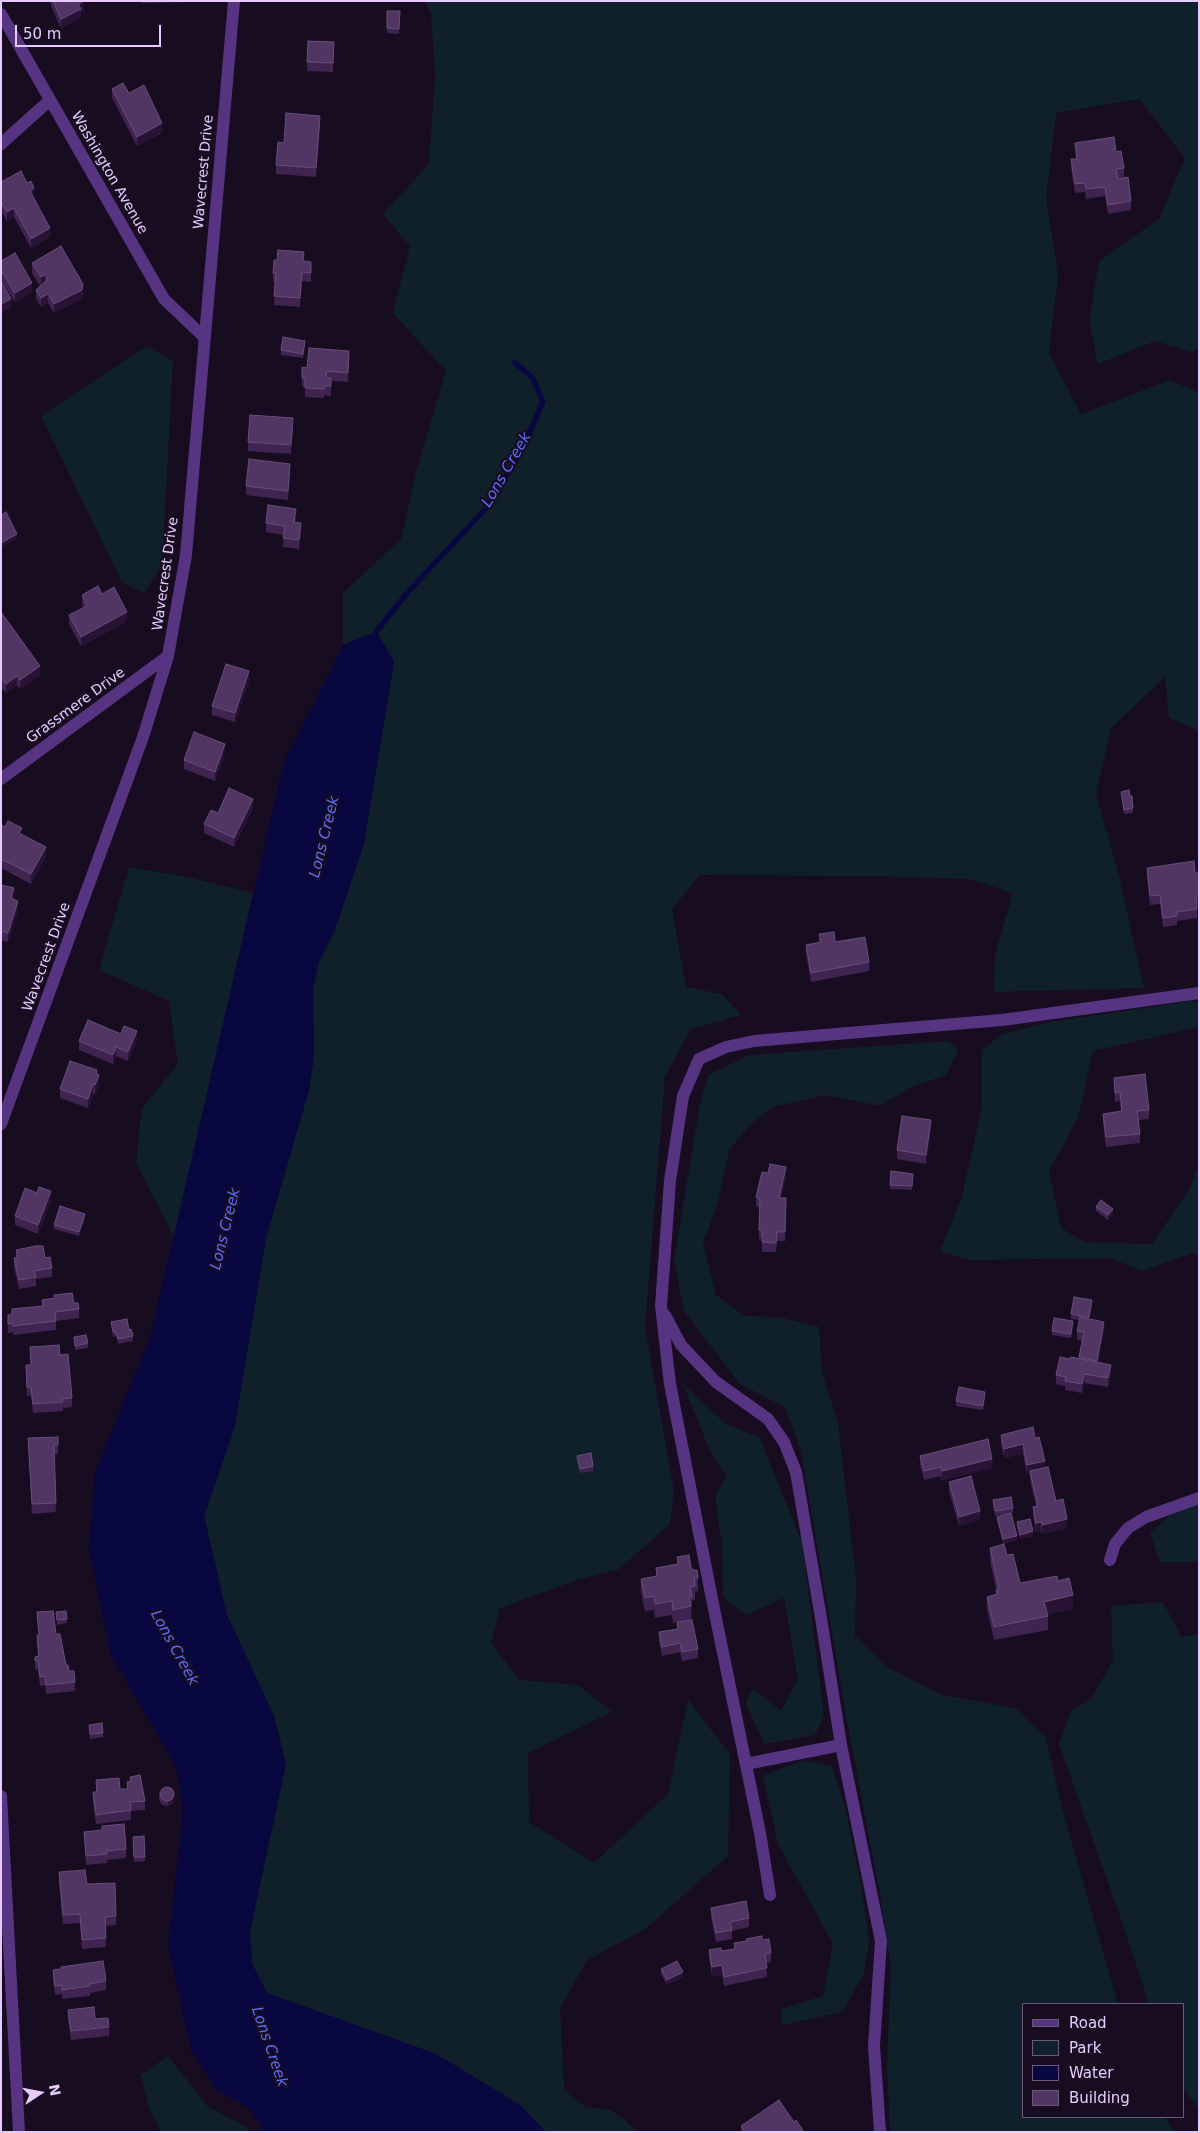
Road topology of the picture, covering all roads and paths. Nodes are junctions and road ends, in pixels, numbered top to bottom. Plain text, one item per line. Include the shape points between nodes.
1 (234, 1) edge
2 (1, 14) edge
3 (50, 100) junction
4 (1, 144) edge
5 (204, 337) junction
6 (168, 656) junction
7 (1, 779) edge
8 (1199, 993) edge
9 (1, 1124) edge
10 (660, 1306) junction
11 (1199, 1498) edge
12 (1110, 1560) dead end
13 (841, 1745) junction
14 (746, 1764) junction
15 (1, 1796) edge
16 (770, 1895) dead end
17 (19, 2132) edge
18 (880, 2132) edge

1 - 5 street, Wavecrest Drive
2 - 3 street, Washington Avenue
3 - 4 street
3 - 5 street, Washington Avenue via 164,299
5 - 6 street, Wavecrest Drive via 186,555
6 - 7 street, Grassmere Drive
6 - 9 street, Wavecrest Drive via 139,746
8 - 10 street via 1002,1020 754,1041 726,1047 699,1059 683,1096 670,1181
10 - 13 street via 681,1346 716,1382 768,1419 784,1442 796,1472
10 - 14 street via 670,1384
11 - 12 street via 1146,1517 1128,1528 1115,1544
13 - 14 street
13 - 18 street via 882,1940 874,2046
14 - 16 street
15 - 17 street

